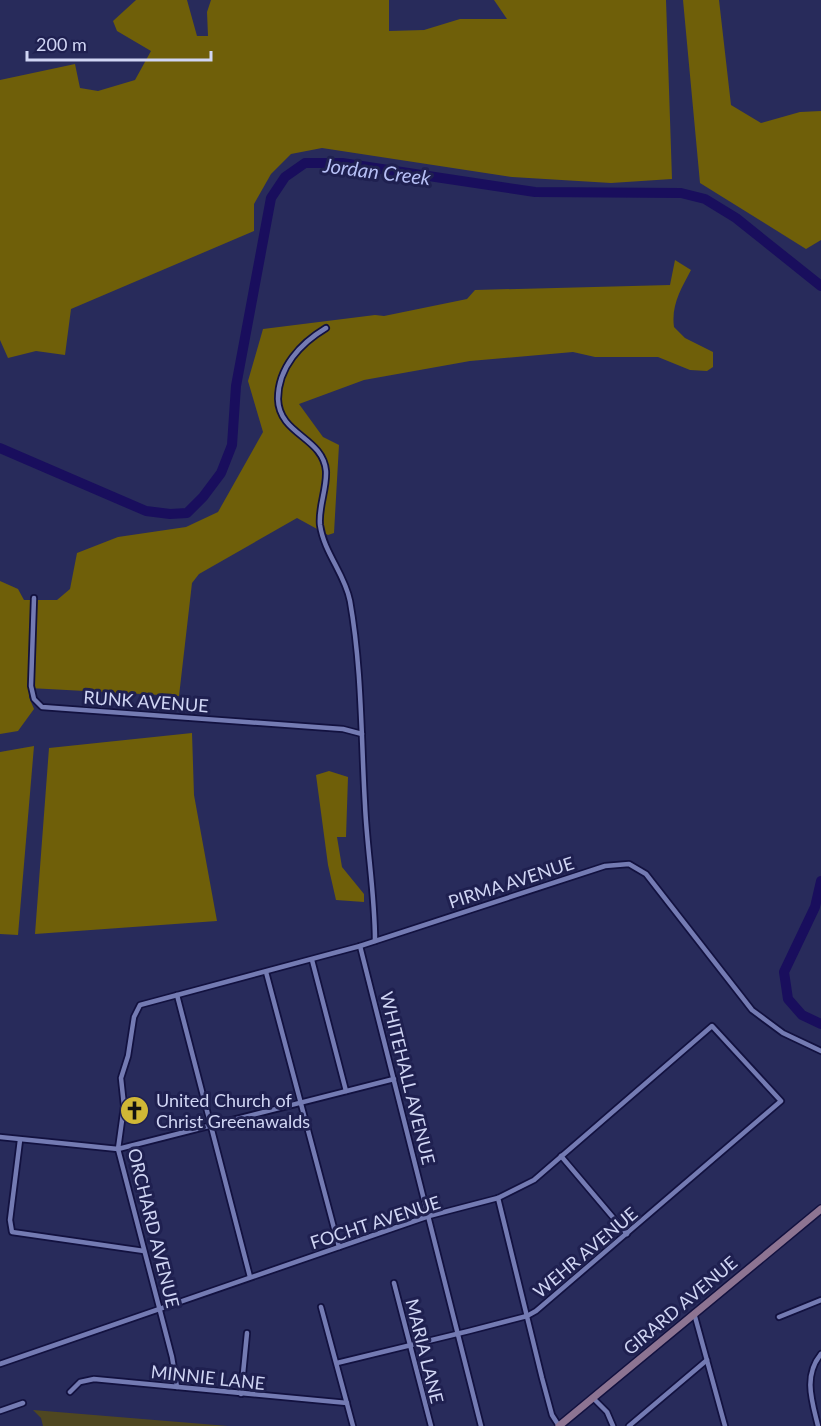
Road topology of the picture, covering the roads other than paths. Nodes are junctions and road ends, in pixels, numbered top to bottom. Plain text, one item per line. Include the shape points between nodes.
1 (326, 328) dead end
2 (34, 598) dead end
3 (362, 734) junction
4 (375, 941) junction
5 (360, 946) junction
6 (312, 960) junction
7 (266, 972) junction
8 (177, 995) junction
9 (140, 1005) joint
10 (712, 1026) joint
11 (821, 1051) edge
12 (394, 1079) junction
13 (346, 1091) junction
14 (300, 1103) junction
15 (210, 1126) junction
16 (0, 1137) edge
17 (20, 1140) junction
18 (118, 1149) junction
19 (561, 1156) junction
20 (498, 1198) junction
21 (821, 1209) edge
22 (429, 1216) junction
23 (627, 1234) junction
24 (339, 1247) junction
25 (144, 1251) junction
26 (250, 1277) junction
27 (394, 1283) dead end
28 (821, 1300) edge
29 (321, 1307) dead end
30 (159, 1308) junction
31 (694, 1313) junction
32 (527, 1316) junction
33 (779, 1317) dead end
34 (247, 1333) dead end
35 (458, 1333) junction
36 (410, 1344) junction
37 (821, 1354) edge
38 (707, 1360) junction
39 (337, 1362) junction
40 (0, 1364) edge
41 (177, 1387) junction
42 (70, 1392) dead end
43 (241, 1394) junction
44 (593, 1398) junction
45 (23, 1403) dead end
46 (347, 1403) junction
47 (0, 1411) edge
48 (353, 1426) edge
49 (431, 1426) edge
50 (481, 1426) edge
51 (559, 1426) edge
52 (613, 1426) edge
53 (629, 1426) edge
54 (725, 1426) edge
55 (818, 1426) edge

1 - 3 street via 309,338 293,356 280,381 279,408 288,426 309,441 323,460 326,472 320,525 350,600
2 - 3 street, RUNK AVENUE via 31,686 34,699 42,707 343,729
3 - 4 street
4 - 5 street, PIRMA AVENUE
4 - 11 street, PIRMA AVENUE via 605,866 629,864 657,885 760,1018
5 - 6 street, PIRMA AVENUE
5 - 12 street, WHITEHALL AVENUE
6 - 7 street, PIRMA AVENUE
6 - 13 street
7 - 8 street, PIRMA AVENUE
7 - 14 street
8 - 9 street, PIRMA AVENUE
8 - 15 street
9 - 18 street, ORCHARD AVENUE via 121,1077 124,1106
10 - 19 street, FOCHT AVENUE
10 - 23 street, WEHR AVENUE via 781,1101
12 - 13 street
12 - 22 street, WHITEHALL AVENUE
13 - 14 street
14 - 15 street
14 - 24 street
15 - 18 street
15 - 26 street
16 - 17 street
17 - 18 street
17 - 25 street via 10,1229 17,1234
18 - 25 street, ORCHARD AVENUE
19 - 20 street, FOCHT AVENUE via 523,1187
19 - 23 street
20 - 22 street, FOCHT AVENUE
20 - 32 street
21 - 31 street, GIRARD AVENUE
22 - 24 street, FOCHT AVENUE
22 - 35 street, WHITEHALL AVENUE
23 - 32 street, WEHR AVENUE
24 - 26 street, FOCHT AVENUE
25 - 30 street, ORCHARD AVENUE
26 - 30 street, FOCHT AVENUE
27 - 36 street, MARIA LANE
28 - 33 street
29 - 39 street
30 - 40 street, FOCHT AVENUE
30 - 41 street, ORCHARD AVENUE
31 - 38 street
31 - 44 street, GIRARD AVENUE
32 - 35 street, WEHR AVENUE
32 - 51 street via 552,1415
34 - 43 street
35 - 36 street, WEHR AVENUE
35 - 50 street, WHITEHALL AVENUE
36 - 39 street, WEHR AVENUE
36 - 49 street, MARIA LANE
37 - 55 street via 812,1368 810,1382
38 - 53 street
38 - 54 street
39 - 46 street
41 - 42 street, MINNIE LANE via 94,1379 80,1382
41 - 43 street, MINNIE LANE
43 - 46 street, MINNIE LANE
44 - 51 street, GIRARD AVENUE
44 - 52 street via 608,1412
45 - 47 street
46 - 48 street

